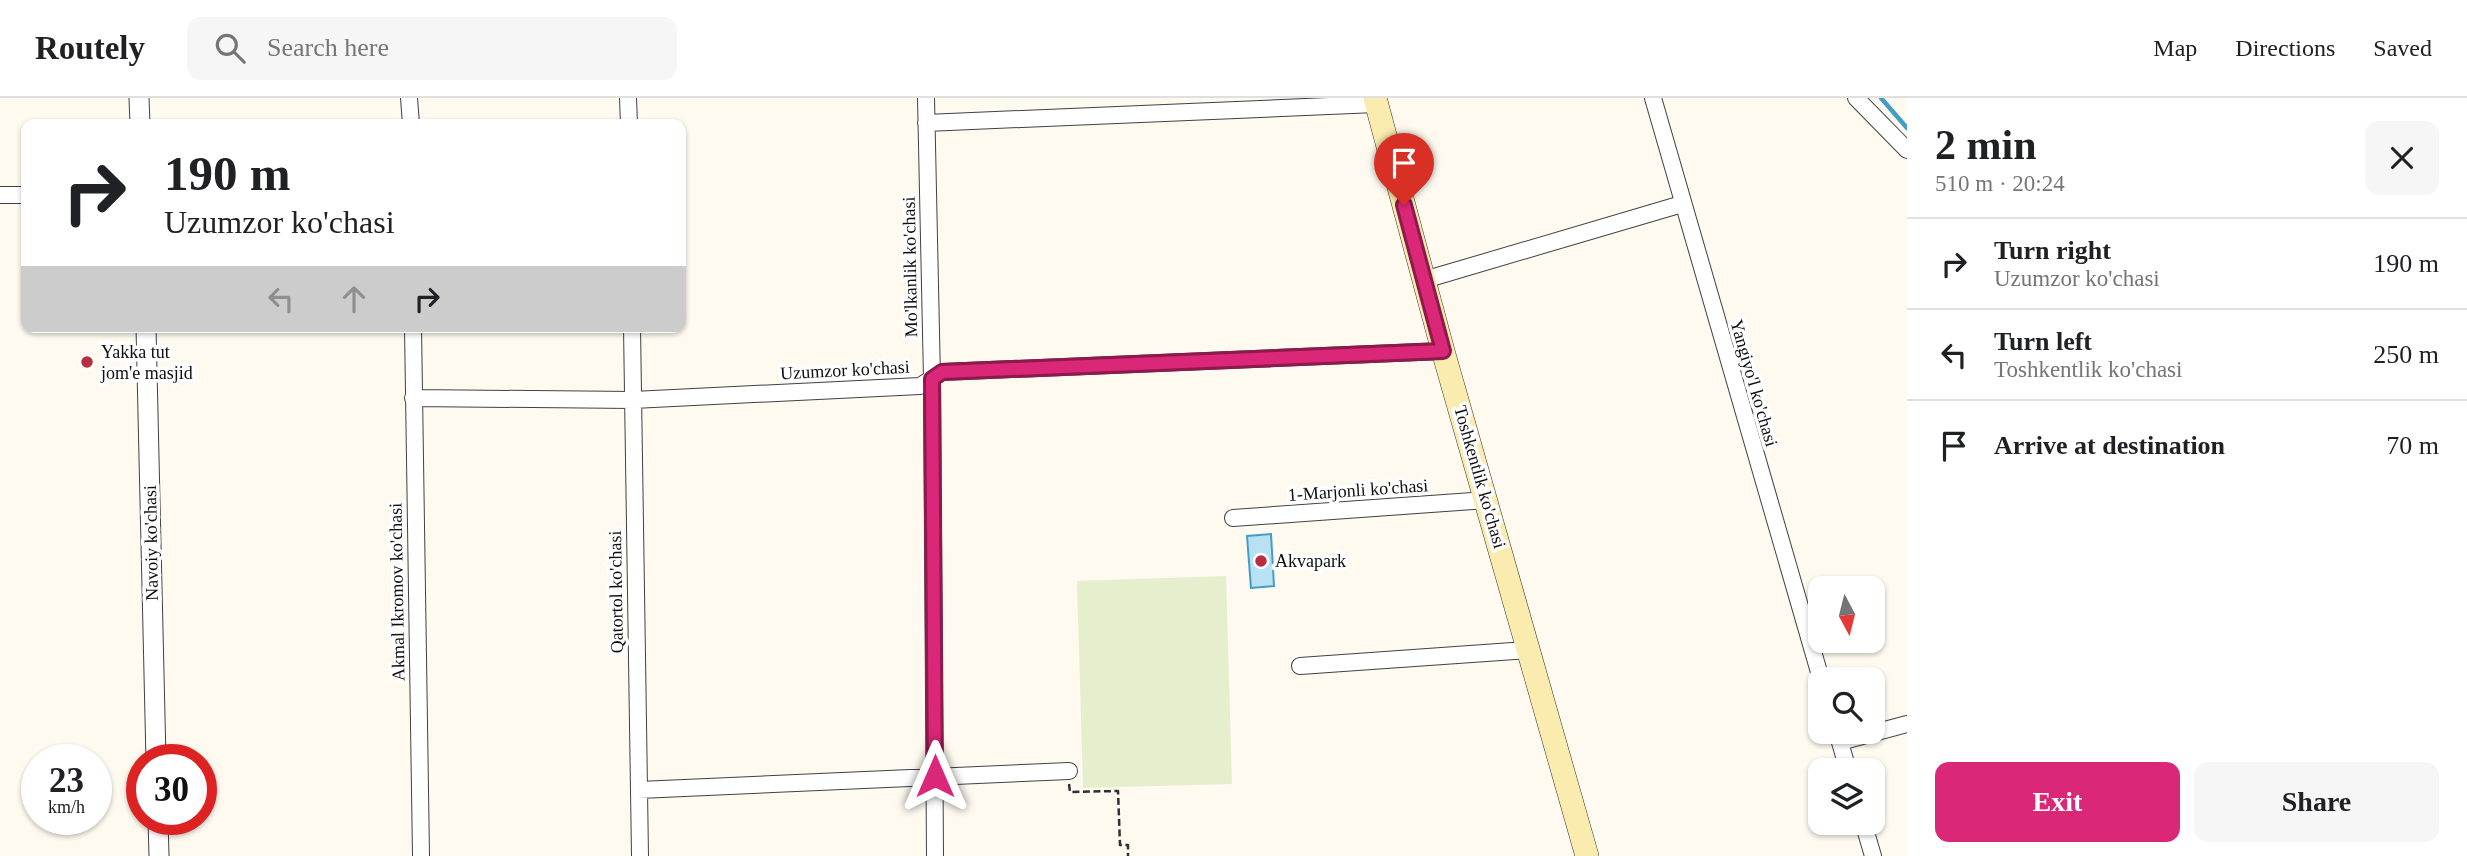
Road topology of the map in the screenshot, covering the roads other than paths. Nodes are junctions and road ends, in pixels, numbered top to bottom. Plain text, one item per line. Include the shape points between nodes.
1 (139, 98) edge
2 (410, 98) edge
3 (628, 98) edge
4 (926, 98) edge
5 (1653, 98) edge
6 (1856, 98) edge
7 (1376, 101) edge
8 (140, 119) edge
9 (411, 119) edge
10 (629, 119) edge
11 (926, 123) junction
12 (1907, 150) edge
13 (0, 195) edge
14 (21, 195) edge
15 (1682, 204) junction
16 (1424, 280) junction
17 (146, 333) edge
18 (413, 333) edge
19 (632, 333) edge
20 (1443, 351) junction
21 (932, 379) junction
22 (413, 398) junction
23 (633, 400) junction
24 (1487, 500) junction
25 (1233, 518) dead end
26 (1528, 650) junction
27 (1300, 666) dead end
28 (1817, 667) edge
29 (1907, 724) edge
30 (1885, 728) edge
31 (156, 744) edge
32 (1069, 771) road end
33 (935, 776) junction
34 (639, 790) junction
35 (158, 835) edge
36 (1867, 835) edge
37 (159, 856) edge
38 (421, 856) edge
39 (640, 856) edge
40 (935, 856) edge
41 (1587, 856) edge
42 (1873, 856) edge

1 - 8 street
2 - 9 street
3 - 10 street
4 - 11 street, Mo'lkanlik ko'chasi
5 - 15 street, Yangiyo'l ko'chasi
6 - 12 street
7 - 11 street
7 - 16 main road, Toshkentlik ko'chasi
11 - 21 street, Mo'lkanlik ko'chasi
13 - 14 street
15 - 16 street
15 - 28 street, Yangiyo'l ko'chasi
16 - 20 main road, Toshkentlik ko'chasi
17 - 31 street, Navoiy ko'chasi
18 - 22 street, Akmal Ikromov ko'chasi
19 - 23 street, Qatortol ko'chasi
20 - 21 street, Uzumzor ko'chasi via 942,372
20 - 24 main road, Toshkentlik ko'chasi
21 - 23 street, Uzumzor ko'chasi via 920,386
21 - 33 street, Mo'lkanlik ko'chasi
22 - 23 street, Uzumzor ko'chasi
22 - 38 street, Akmal Ikromov ko'chasi
23 - 34 street, Qatortol ko'chasi
24 - 25 street, 1-Marjonli ko'chasi
24 - 26 main road, Toshkentlik ko'chasi
26 - 27 street
26 - 41 main road, Toshkentlik ko'chasi
29 - 30 street
32 - 33 street
33 - 34 street
33 - 40 street, Mo'lkanlik ko'chasi
34 - 39 street, Qatortol ko'chasi
35 - 37 street
36 - 42 street

